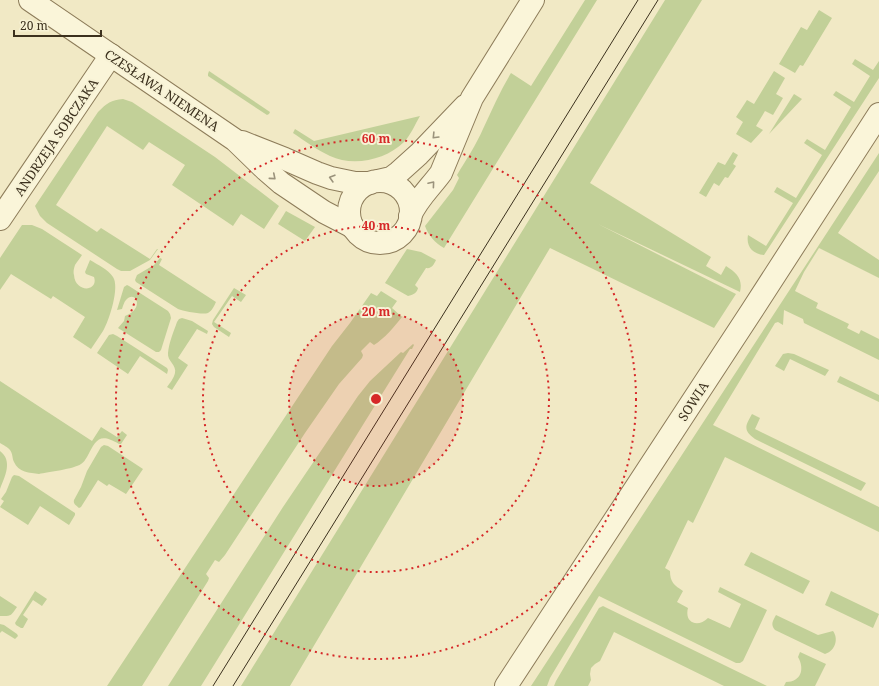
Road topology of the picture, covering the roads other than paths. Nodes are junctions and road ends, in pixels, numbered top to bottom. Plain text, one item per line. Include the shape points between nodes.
1 (30, 0) edge
2 (533, 0) edge
3 (111, 56) junction
4 (472, 98) junction
5 (879, 114) edge
6 (235, 140) junction
7 (374, 182) junction
8 (410, 216) junction
9 (0, 220) edge
10 (353, 227) junction
11 (506, 686) edge

1 - 3 street, CZESŁAWA NIEMENA
2 - 4 street
3 - 6 street, CZESŁAWA NIEMENA
3 - 9 street, ANDRZEJA SOBCZAKA
4 -> 7 street via 399,172 391,178
8 -> 4 street via 419,199 441,173
5 - 11 street, SOWIA
7 -> 6 street, CZESŁAWA NIEMENA via 355,183 317,174
6 -> 10 street, CZESŁAWA NIEMENA via 281,183 324,212
7 - 8 street via 386,182 400,188 409,201
7 - 10 street via 363,186 353,198 350,205 350,220
8 - 10 street via 409,224 400,236 386,243 370,242

